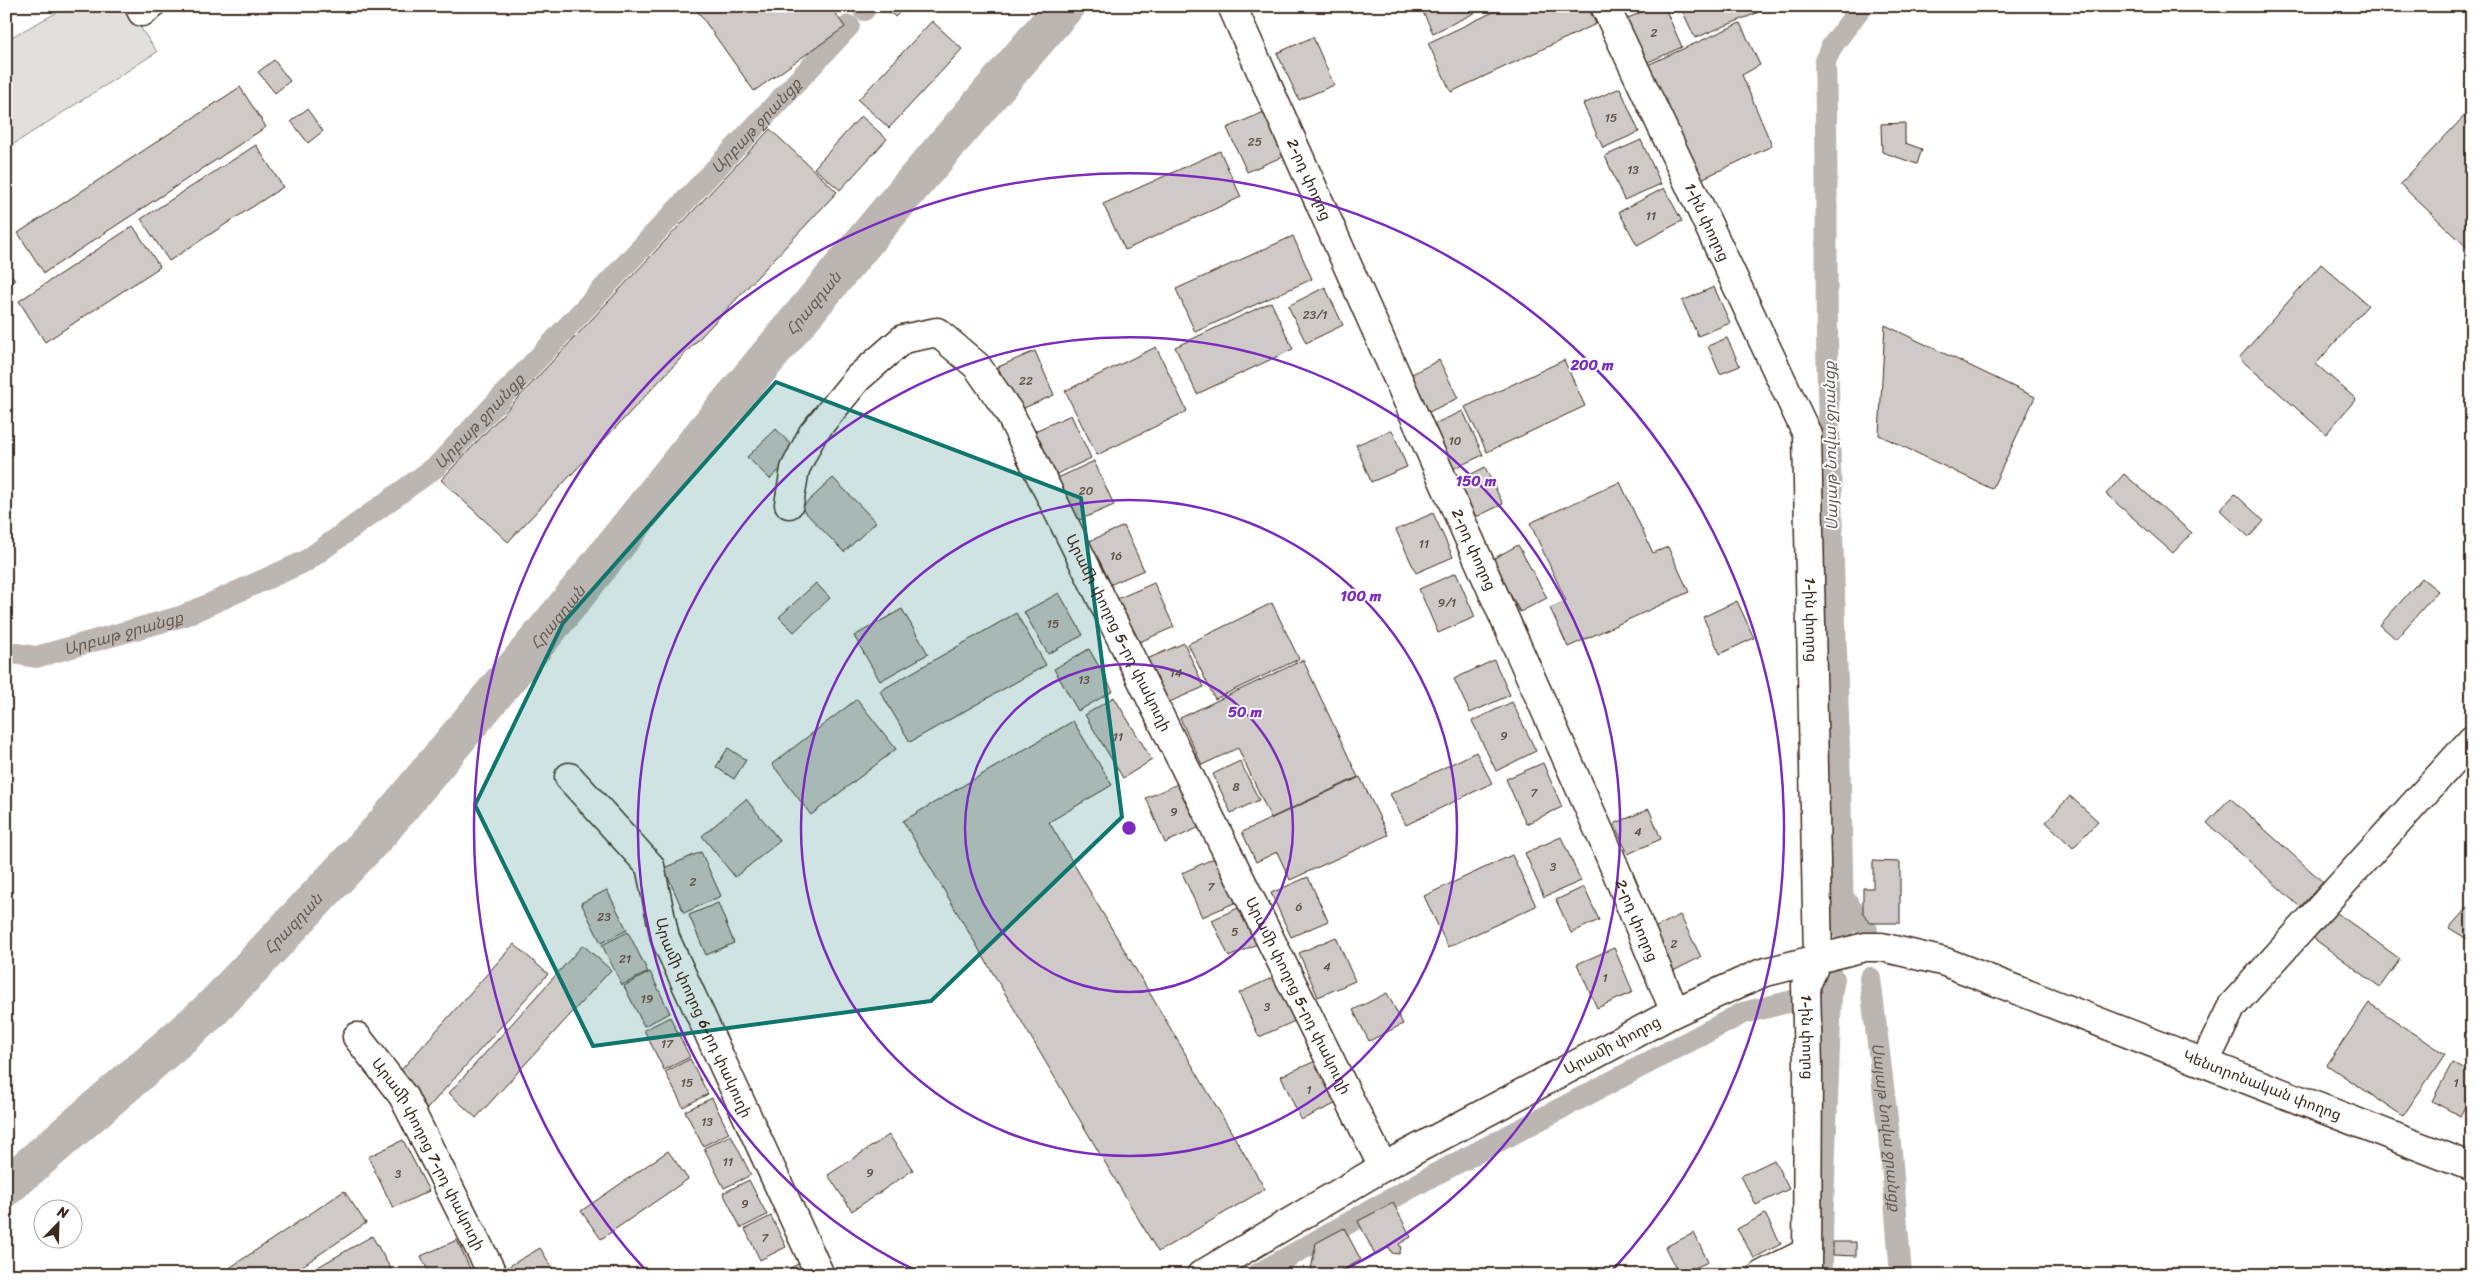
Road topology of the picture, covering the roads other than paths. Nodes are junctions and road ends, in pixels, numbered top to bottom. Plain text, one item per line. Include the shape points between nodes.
1 (1232, 6) edge
2 (1605, 6) edge
3 (788, 504) dead end
4 (2472, 740) edge
5 (568, 777) dead end
6 (1818, 958) junction
7 (2054, 1003) joint
8 (1675, 1012) junction
9 (357, 1037) dead end
10 (2205, 1062) junction
11 (2472, 1166) edge
12 (1383, 1167) junction
13 (1807, 1263) edge
14 (1213, 1272) edge
15 (493, 1275) edge
16 (820, 1275) edge
17 (1762, 1275) edge

1 - 8 street, 2-րդ փողոց via 1600,833
2 - 6 street, 1-ին փողոց via 1806,434
3 - 12 street, Արամի փողոց 5-րդ փակուղի via 794,469 812,433 858,378 903,339 937,332 977,366 1014,421
4 - 10 street via 2232,1006
5 - 16 street, Արամի փողոց 6-րդ փակուղի via 650,866 665,938
6 - 7 street, Արամի փողոց via 1865,947 1882,947 1945,962
6 - 8 street, Արամի փողոց via 1762,973
6 - 13 street, 1-ին փողոց via 1806,985
7 - 10 street, Կենտրոնական փողոց
8 - 12 street, Արամի փողոց
9 - 15 street, Արամի փողոց 7-րդ փակուղի via 403,1096
10 - 11 street, Կենտրոնական փողոց
12 - 14 street, Արամի փողոց
13 - 17 street

